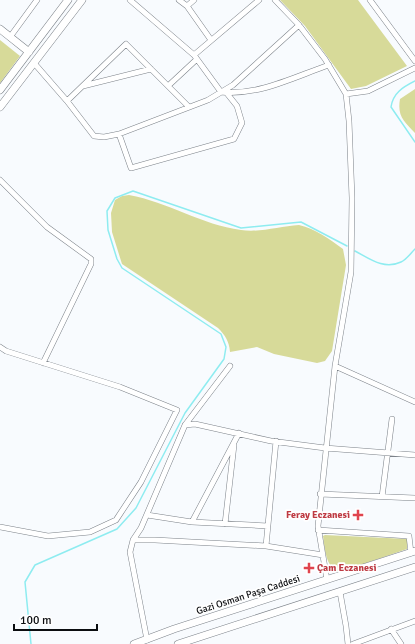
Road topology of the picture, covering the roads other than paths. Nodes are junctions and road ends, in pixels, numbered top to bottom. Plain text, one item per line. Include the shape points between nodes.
1 (37, 0) edge
2 (68, 0) edge
3 (82, 0) edge
4 (179, 0) edge
5 (194, 0) edge
6 (259, 0) edge
7 (275, 0) edge
8 (370, 0) edge
9 (134, 1) edge
10 (187, 6) junction
11 (299, 25) junction
12 (0, 29) edge
13 (10, 37) junction
14 (211, 40) junction
15 (28, 52) junction
16 (196, 57) junction
17 (415, 61) edge
18 (34, 63) junction
19 (329, 65) junction
20 (415, 68) edge
21 (151, 69) junction
22 (82, 86) junction
23 (168, 86) junction
24 (0, 90) edge
25 (224, 92) junction
26 (346, 94) junction
27 (67, 101) junction
28 (0, 107) edge
29 (189, 107) junction
30 (119, 134) junction
31 (0, 180) edge
32 (0, 347) edge
33 (43, 363) junction
34 (230, 366) dead end
35 (335, 366) junction
36 (415, 402) edge
37 (392, 419) dead end
38 (185, 425) junction
39 (239, 433) junction
40 (276, 441) junction
41 (234, 442) junction
42 (325, 448) junction
43 (388, 453) junction
44 (415, 455) edge
45 (320, 494) junction
46 (382, 497) junction
47 (415, 498) edge
48 (147, 515) junction
49 (192, 522) junction
50 (225, 524) junction
51 (268, 526) junction
52 (0, 527) edge
53 (318, 530) junction
54 (133, 540) junction
55 (266, 546) junction
56 (413, 552) edge
57 (322, 554) junction
58 (415, 567) edge
59 (327, 580) junction
60 (340, 592) junction
61 (415, 621) edge
62 (391, 629) junction
63 (147, 640) junction
64 (369, 641) edge
65 (134, 644) edge
66 (178, 644) edge
67 (348, 644) edge
68 (353, 644) edge
69 (401, 644) edge

1 - 13 street
2 - 15 main road
3 - 18 main road
4 - 10 street
5 - 10 street
6 - 14 street
7 - 11 street
8 - 17 street
9 - 16 street
10 - 14 street
11 - 19 street
11 - 25 street
12 - 13 main road
13 - 15 main road
14 - 16 street
15 - 24 main road
16 - 23 street
16 - 25 street
18 - 27 street
18 - 28 main road
19 - 25 street via 254,91
19 - 26 street
20 - 26 street via 368,91
21 - 22 street
21 - 22 street via 126,44
21 - 23 street
22 - 27 street
23 - 29 street
25 - 29 street
25 - 30 street via 237,106 242,123 234,139 131,168
26 - 35 street via 352,198 351,272
27 - 30 street via 94,136
29 - 30 street
31 - 33 street via 47,228 91,259 91,264
32 - 33 street
33 - 52 street via 120,387 178,410 141,482 116,520 90,532 48,536
34 - 38 street
35 - 36 street
35 - 42 street
37 - 43 street
38 - 39 street via 195,424
38 - 48 street
39 - 40 street
39 - 41 street
40 - 42 street
40 - 51 street
41 - 49 street
41 - 50 street
42 - 43 street
42 - 45 street
43 - 44 street
43 - 46 street
45 - 46 street
45 - 53 street
46 - 47 street
48 - 49 street
48 - 54 street
49 - 50 street
50 - 51 street
51 - 55 street
53 - 56 street via 409,536
53 - 57 street
54 - 55 street
54 - 63 street via 130,552
55 - 57 street
56 - 59 main road, Gazi Osman Paşa Caddesi
57 - 59 street
58 - 60 main road
59 - 63 main road, Gazi Osman Paşa Caddesi
60 - 66 main road
60 - 67 street
61 - 62 street
62 - 64 street
62 - 69 street
63 - 65 main road, Gazi Osman Paşa Caddesi
64 - 68 street

